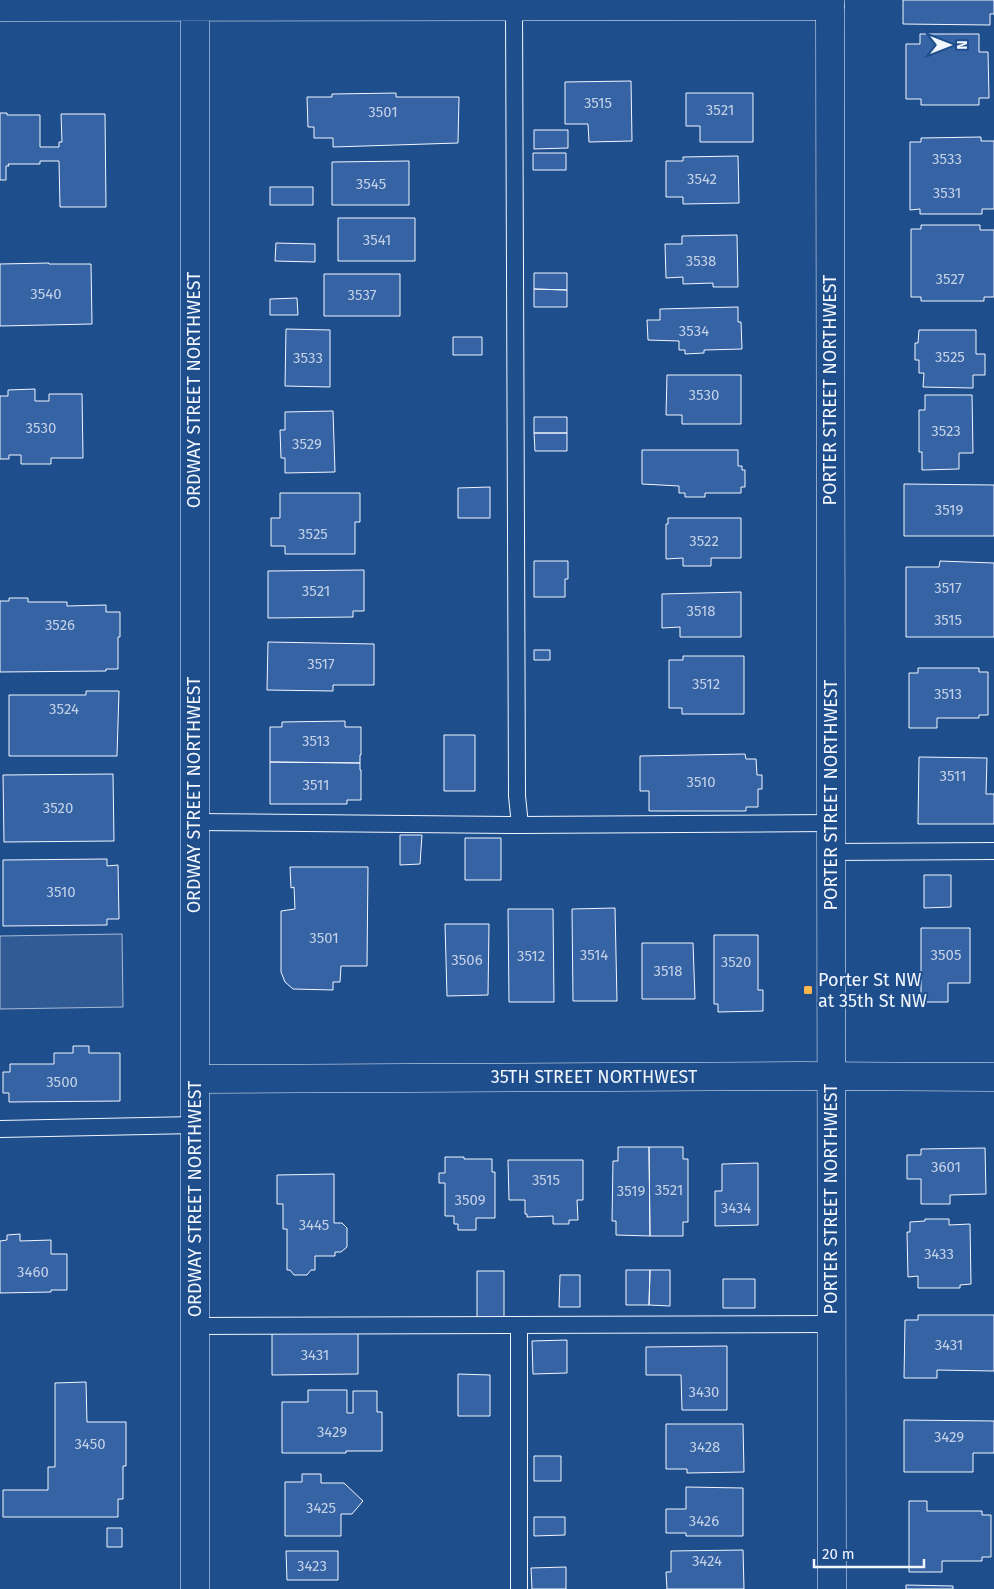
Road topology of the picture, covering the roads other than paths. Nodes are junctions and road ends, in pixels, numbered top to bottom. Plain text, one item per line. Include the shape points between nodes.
1 (830, 3) edge
2 (194, 4) edge
3 (598, 4) edge
4 (0, 7) edge
5 (514, 7) junction
6 (194, 822) junction
7 (831, 823) junction
8 (520, 825) junction
9 (994, 851) edge
10 (831, 852) junction
11 (831, 1076) junction
12 (994, 1077) edge
13 (194, 1079) junction
14 (195, 1125) junction
15 (0, 1129) edge
16 (831, 1324) junction
17 (519, 1325) junction
18 (195, 1326) junction
19 (195, 1589) edge
20 (519, 1589) edge
21 (832, 1589) edge

1 - 3 street
1 - 7 street, PORTER STREET NORTHWEST
2 - 4 street
2 - 5 street
2 - 6 street, ORDWAY STREET NORTHWEST
3 - 5 street
5 - 8 lane via 517,796
6 - 8 lane
6 - 13 street, ORDWAY STREET NORTHWEST
7 - 8 lane
7 - 10 street, PORTER STREET NORTHWEST
9 - 10 lane
10 - 11 street, PORTER STREET NORTHWEST
11 - 12 street, 35TH STREET NORTHWEST
11 - 13 street, 35TH STREET NORTHWEST
11 - 16 street, PORTER STREET NORTHWEST
13 - 14 street, ORDWAY STREET NORTHWEST
14 - 15 lane
14 - 18 street, ORDWAY STREET NORTHWEST
16 - 17 lane
16 - 21 street, PORTER STREET NORTHWEST
17 - 18 lane
17 - 20 lane
18 - 19 street, ORDWAY STREET NORTHWEST

